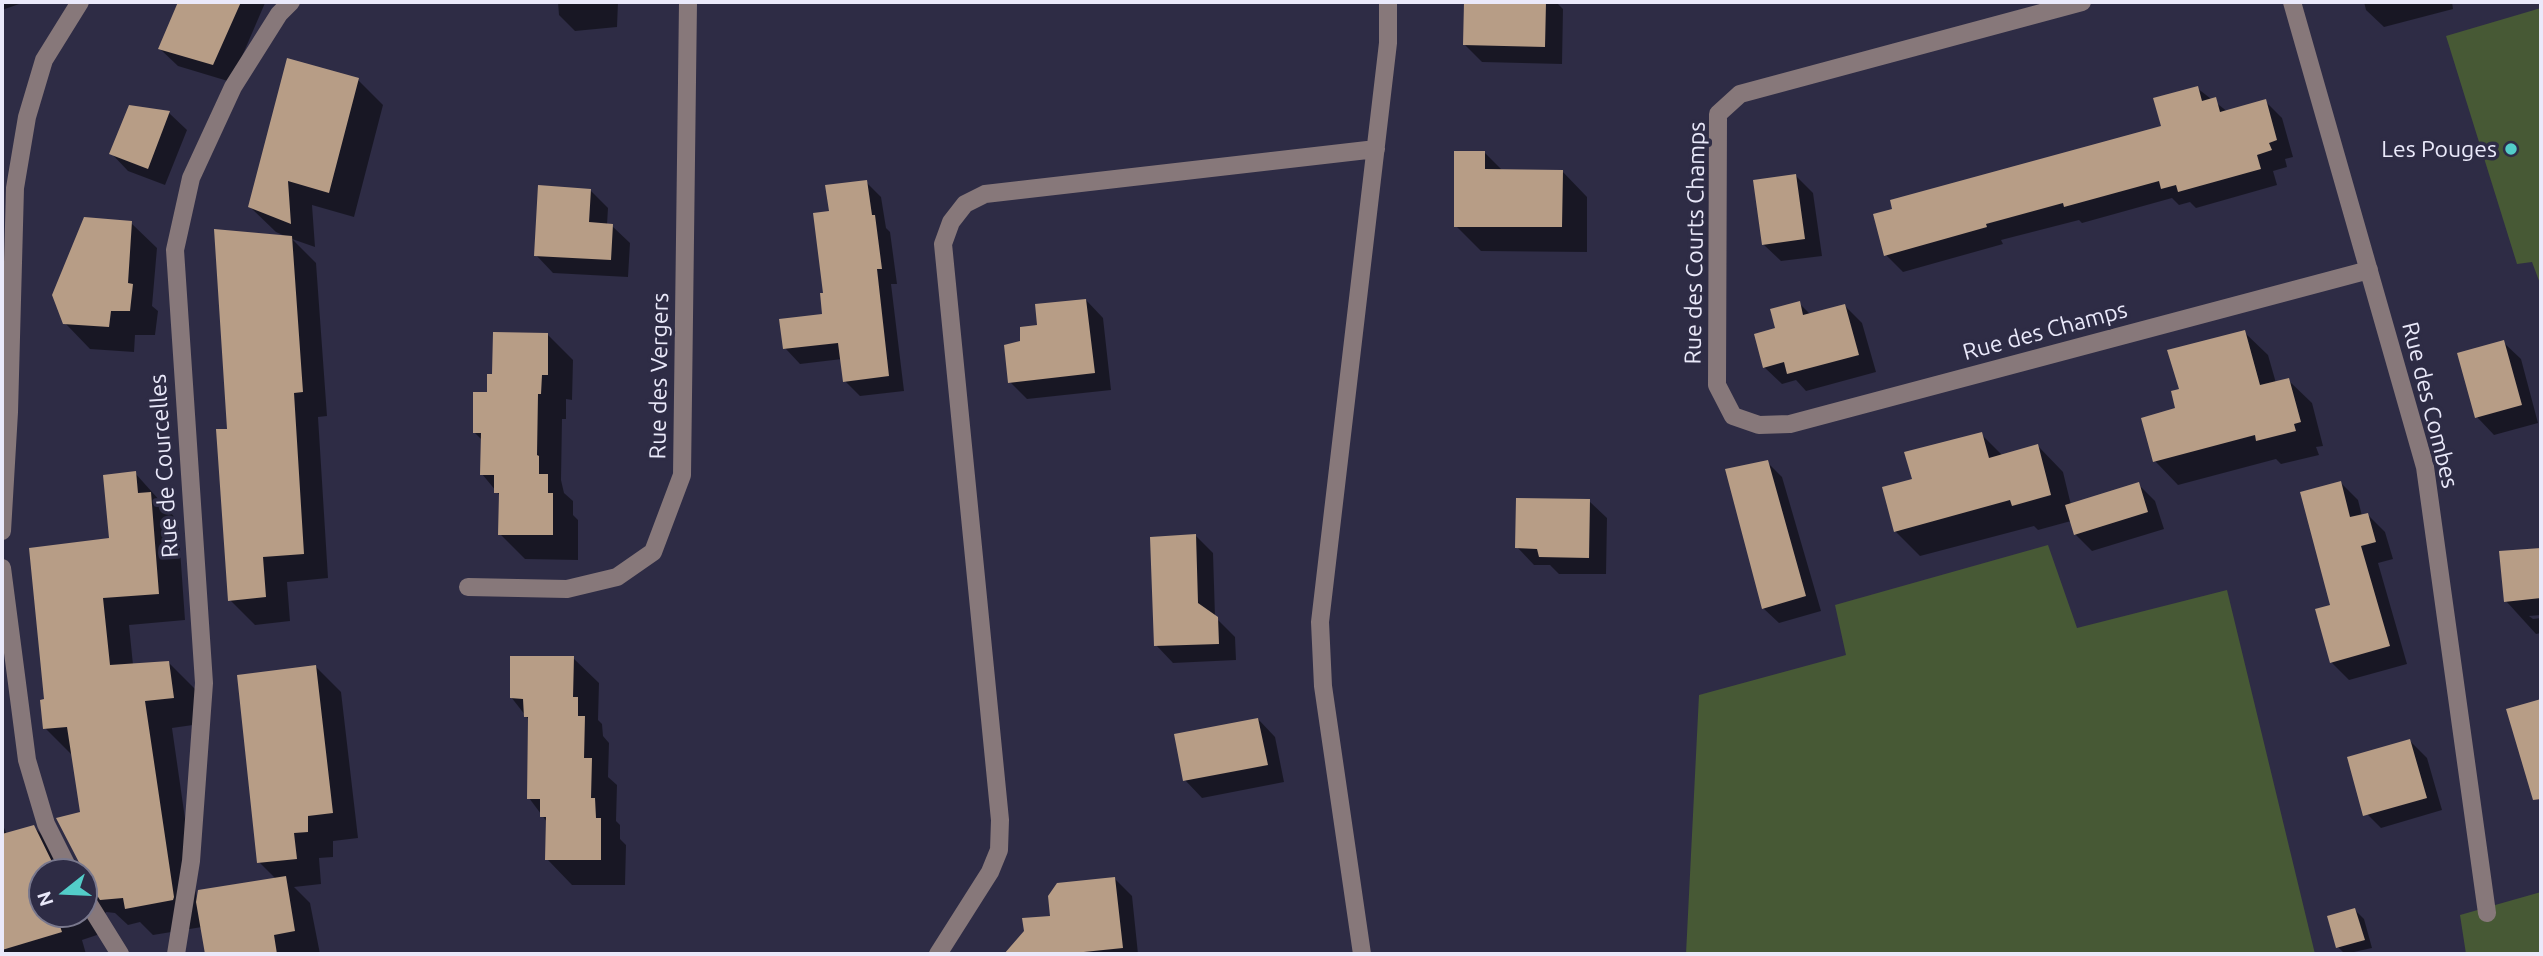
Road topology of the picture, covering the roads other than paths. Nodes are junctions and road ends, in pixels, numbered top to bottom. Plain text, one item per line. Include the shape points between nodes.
1 (79, 2) edge
2 (291, 2) edge
3 (688, 2) edge
4 (1388, 2) edge
5 (2082, 2) edge
6 (2292, 2) edge
7 (1376, 149) junction
8 (8, 186) edge
9 (2369, 270) junction
10 (1732, 416) joint
11 (2, 531) edge
12 (2, 568) edge
13 (468, 587) dead end
14 (63, 858) edge
15 (2487, 912) dead end
16 (98, 919) edge
17 (120, 954) edge
18 (176, 954) edge
19 (938, 954) edge
20 (1362, 954) edge

1 - 8 street via 44,60
2 - 18 street, Rue de Courcelles via 228,98 191,178 175,250 204,684 191,861
3 - 13 street, Rue des Vergers via 682,475 653,552 617,577 568,589
4 - 7 street
5 - 10 street, Rue des Courts Champs via 1740,94 1718,114 1717,385
6 - 9 street, Rue des Combes
7 - 19 street via 985,194 965,204 951,222 943,244 1000,820 999,850 990,872
7 - 20 street via 1320,622 1323,686
8 - 11 street via 9,412
9 - 10 street, Rue des Champs via 1790,424 1759,425
9 - 15 street, Rue des Combes via 2425,467
12 - 14 street via 27,760 46,824
16 - 17 street

